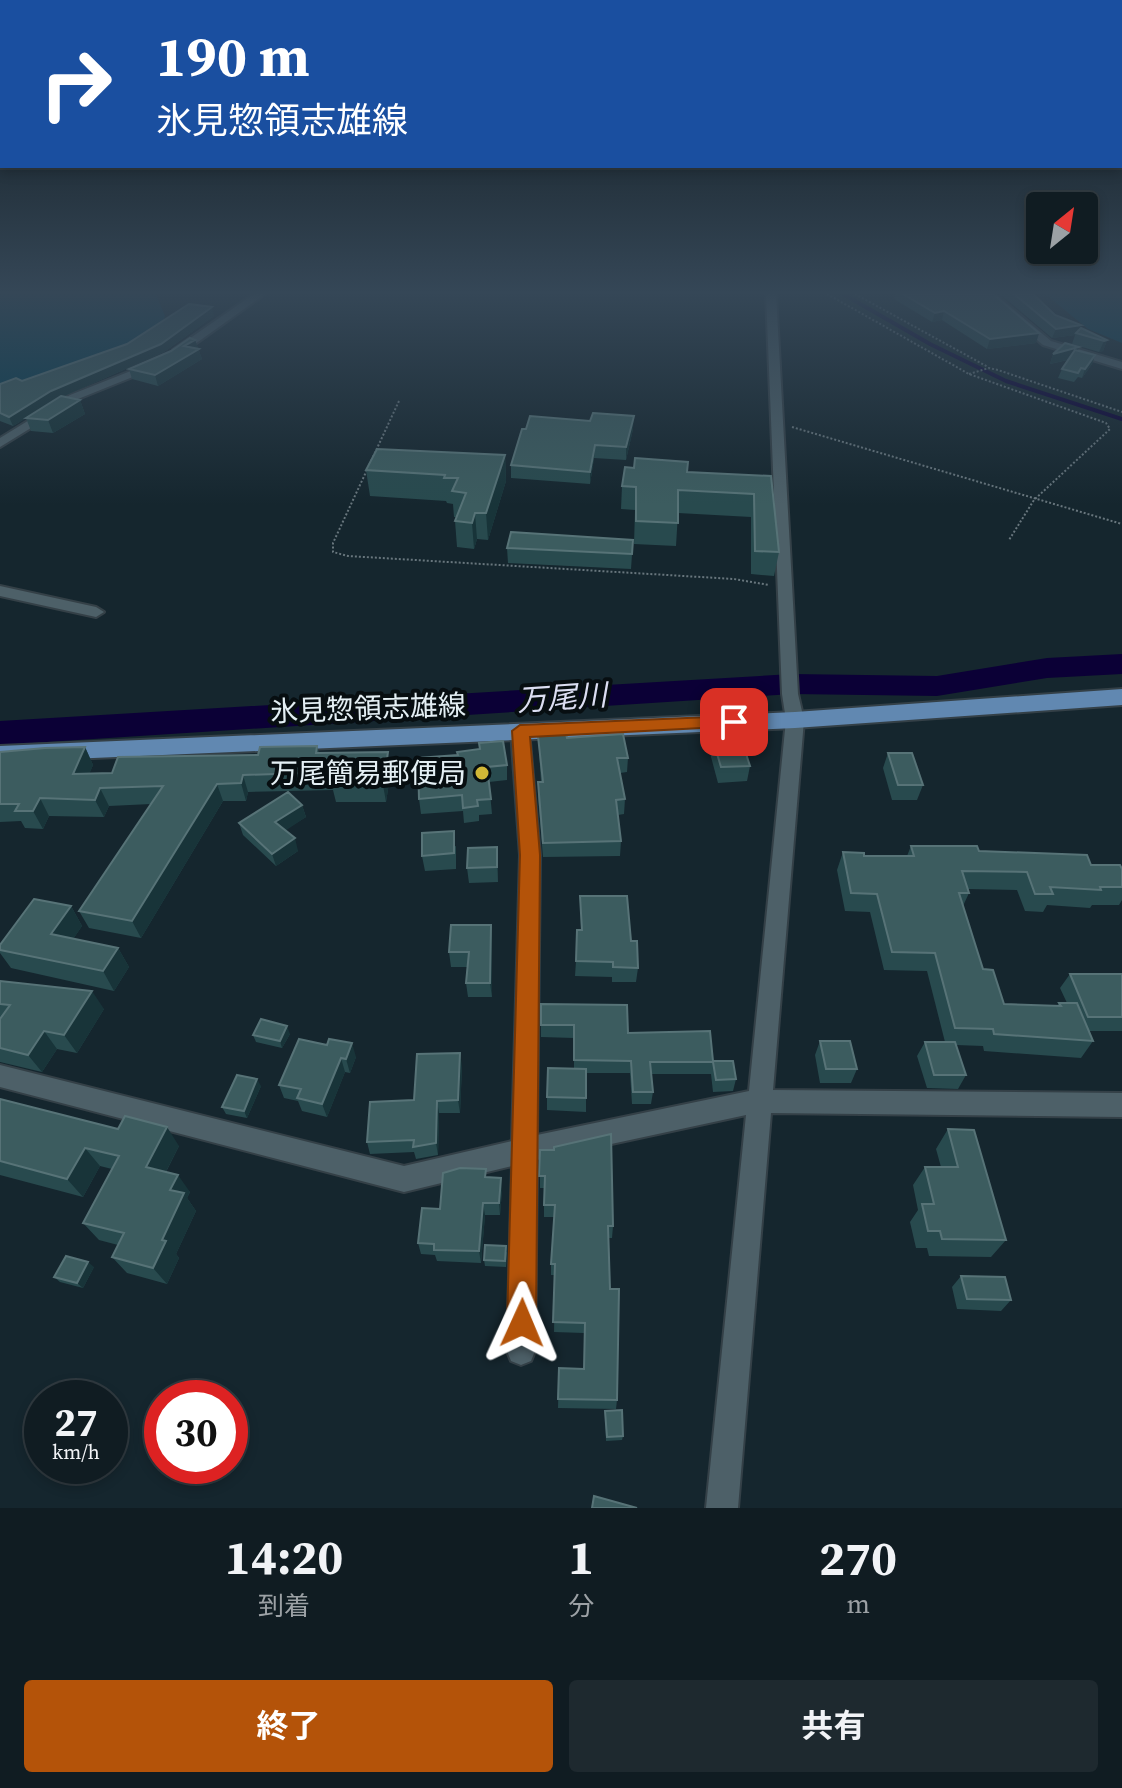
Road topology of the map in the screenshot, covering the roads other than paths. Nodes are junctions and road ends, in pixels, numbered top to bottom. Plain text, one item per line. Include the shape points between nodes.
1 (153, 364) edge
2 (775, 364) edge
3 (0, 443) edge
4 (0, 591) edge
5 (96, 612) dead end
6 (1122, 697) edge
7 (795, 720) junction
8 (520, 731) junction
9 (0, 754) edge
10 (0, 1076) edge
11 (758, 1101) junction
12 (1122, 1105) edge
13 (526, 1152) junction
14 (521, 1351) dead end
15 (722, 1508) edge

1 - 3 street via 74,397
2 - 7 street
4 - 5 street
6 - 7 main road, 氷見惣領志雄線
7 - 8 main road, 氷見惣領志雄線
7 - 11 street
8 - 9 main road, 氷見惣領志雄線
8 - 13 street via 530,855
10 - 13 street via 404,1179
11 - 12 street
11 - 13 street
11 - 15 street
13 - 14 street

